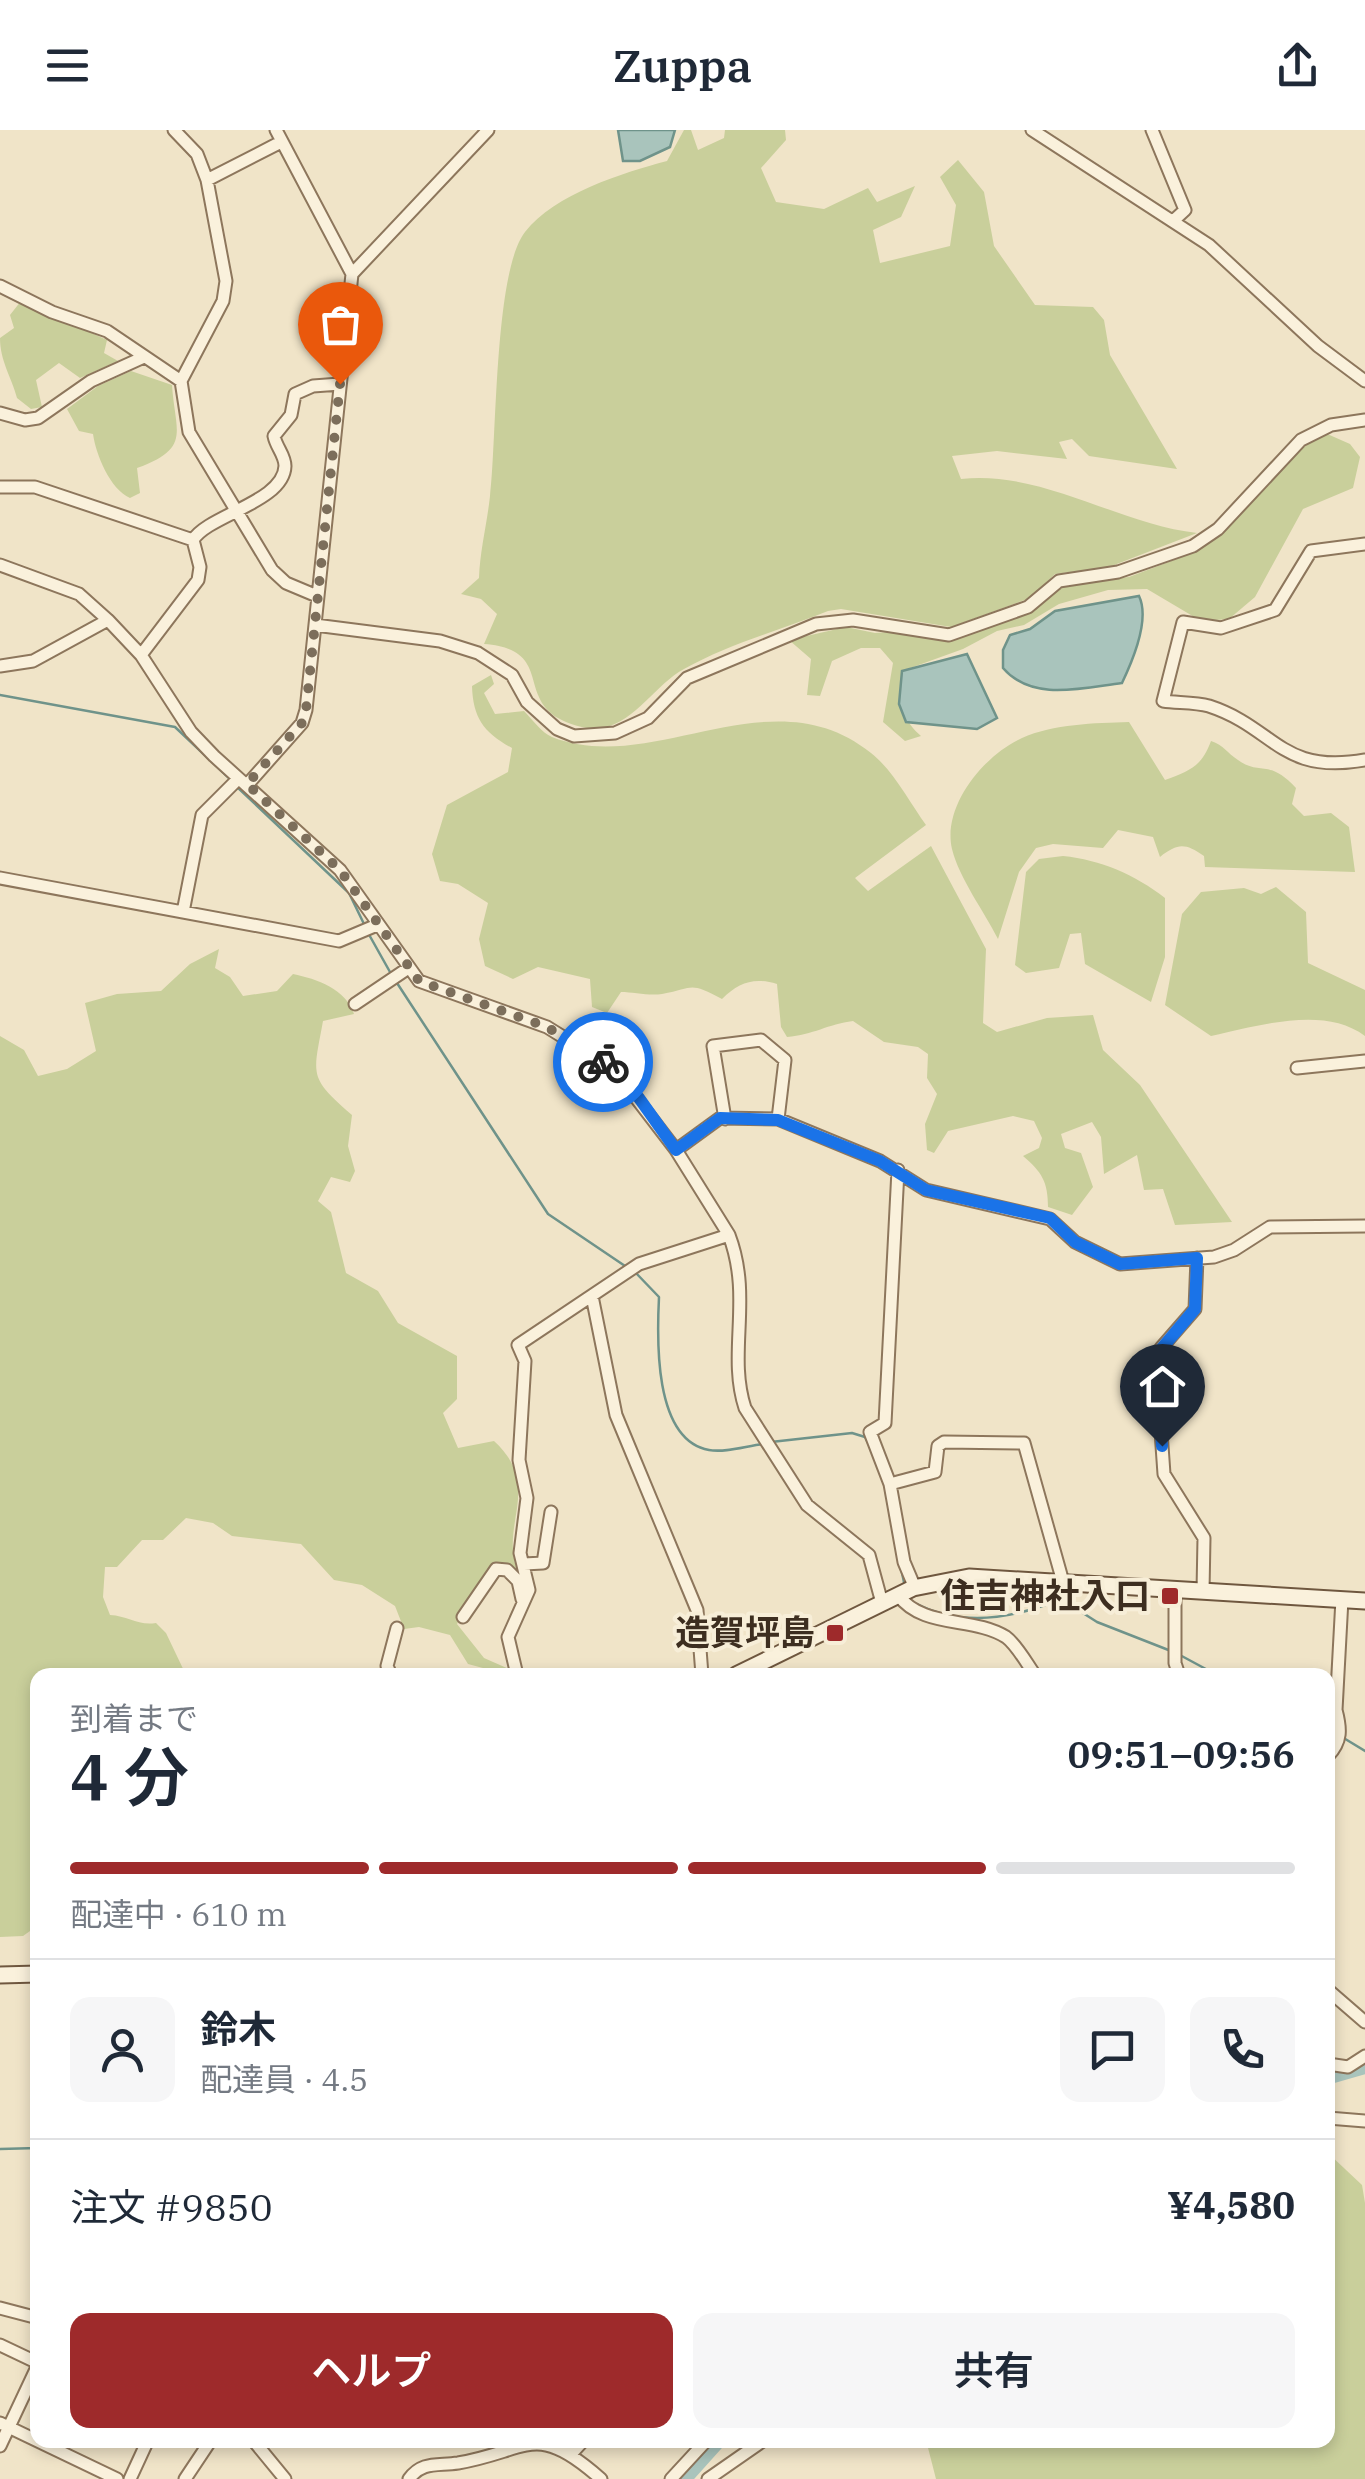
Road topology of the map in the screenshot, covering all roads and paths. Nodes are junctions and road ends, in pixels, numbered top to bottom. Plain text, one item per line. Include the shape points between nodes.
1 (174, 130) edge
2 (488, 130) edge
3 (1032, 130) edge
4 (1152, 130) edge
5 (278, 136) edge
6 (207, 180) junction
7 (1173, 220) junction
8 (352, 274) junction
9 (0, 286) edge
10 (144, 356) junction
11 (181, 381) junction
12 (1365, 381) edge
13 (340, 384) junction
14 (0, 413) edge
15 (1365, 420) edge
16 (0, 488) edge
17 (238, 511) junction
18 (193, 540) junction
19 (1365, 544) edge
20 (0, 565) edge
21 (317, 596) junction
22 (108, 620) junction
23 (315, 625) junction
24 (142, 655) junction
25 (0, 666) edge
26 (1365, 760) edge
27 (242, 782) junction
28 (0, 878) edge
29 (183, 912) junction
30 (375, 932) junction
31 (404, 972) junction
32 (355, 1004) dead end
33 (1365, 1062) edge
34 (1297, 1068) dead end
35 (726, 1118) junction
36 (778, 1120) junction
37 (676, 1150) junction
38 (898, 1170) junction
39 (1365, 1226) edge
40 (729, 1235) junction
41 (1197, 1258) junction
42 (592, 1296) junction
43 (890, 1484) junction
44 (552, 1512) dead end
45 (524, 1564) junction
46 (1063, 1582) junction
47 (1175, 1589) junction
48 (1203, 1590) junction
49 (907, 1591) junction
50 (1342, 1600) junction
51 (1365, 1601) edge
52 (882, 1604) junction
53 (525, 1606) junction
54 (463, 1616) dead end
55 (396, 1628) dead end
56 (388, 1668) edge
57 (515, 1668) edge
58 (701, 1668) edge
59 (750, 1668) edge
60 (1030, 1668) edge
61 (1177, 1668) edge
62 (1335, 1743) edge
63 (0, 1974) edge
64 (30, 1974) edge
65 (1335, 1996) edge
66 (1365, 2022) edge
67 (1365, 2056) edge
68 (1335, 2065) edge
69 (1335, 2119) edge
70 (1365, 2121) edge
71 (0, 2308) edge
72 (30, 2316) edge
73 (0, 2345) edge
74 (30, 2360) edge
75 (30, 2378) edge
76 (4, 2425) edge
77 (30, 2437) edge
78 (0, 2446) edge
79 (52, 2448) edge
80 (144, 2448) edge
81 (206, 2448) edge
82 (260, 2448) edge
83 (506, 2448) edge
84 (553, 2448) edge
85 (577, 2448) edge
86 (699, 2448) edge
87 (753, 2448) edge
88 (572, 2453) junction
89 (117, 2479) edge
90 (130, 2479) edge
91 (185, 2479) edge
92 (284, 2479) edge
93 (408, 2479) edge
94 (600, 2479) edge
95 (670, 2479) edge
96 (708, 2479) edge

1 - 6 street via 197,154
2 - 8 street
3 - 7 street
4 - 7 street via 1185,210
5 - 6 street
5 - 8 street
6 - 11 street via 224,301
7 - 12 street
8 - 13 street
9 - 10 street via 106,331
10 - 11 street
10 - 14 street via 38,418
11 - 17 street via 189,432
13 - 17 street via 295,394 274,436 285,470
13 - 21 street
15 - 23 street via 1331,425 1301,440 1218,529 1193,546 1118,572 1059,580 1028,607 949,635 854,620 816,624 687,678 648,718 615,733 574,736 557,729 527,702 512,675 478,653 440,640
16 - 18 street via 34,487
17 - 18 street
17 - 21 street via 272,570
18 - 24 street via 198,580
19 - 26 street via 1310,551 1276,610 1221,628 1184,622 1163,701 1210,706 1302,759 1330,767
20 - 22 street via 79,594
21 - 23 street
22 - 24 street
22 - 25 street via 33,661
23 - 27 street via 302,723
24 - 27 street via 192,732
27 - 29 street via 202,815
27 - 30 street via 340,870
28 - 29 street
29 - 30 street via 339,941
30 - 31 street
31 - 32 street
31 - 37 street via 547,1027 612,1068
33 - 34 street
35 - 36 street
35 - 36 street via 712,1046 761,1040 786,1060
35 - 37 street
36 - 38 street
37 - 40 street
38 - 41 street via 926,1190 1050,1218 1075,1242 1120,1264
38 - 43 street via 886,1336 888,1409 885,1423 870,1432
39 - 41 street via 1270,1226 1234,1250
40 - 42 street via 639,1264
40 - 52 street via 743,1292 739,1391 807,1505 869,1555
41 - 48 street via 1195,1309 1162,1348 1158,1390 1164,1474 1204,1538
42 - 45 street via 518,1345 525,1360 519,1460 526,1498
42 - 58 street via 616,1414 697,1610
43 - 46 street via 934,1472 944,1442 1024,1443
43 - 49 street
44 - 45 street via 544,1563
45 - 53 street
46 - 47 main road
46 - 49 main road via 970,1577
47 - 48 main road
47 - 61 street
48 - 50 main road
49 - 52 main road
49 - 60 street via 928,1617 967,1622 1008,1638
50 - 51 main road
50 - 62 street
52 - 59 main road
53 - 54 street via 518,1581 496,1570
53 - 57 street via 508,1636
55 - 56 street
63 - 64 main road
65 - 66 street
67 - 68 street
69 - 70 street
71 - 72 street
73 - 74 street
75 - 76 street
76 - 77 street
76 - 78 street
79 - 89 street
80 - 90 street
81 - 91 street
82 - 92 street
83 - 93 street via 423,2466
84 - 88 street
85 - 88 street
86 - 95 street
87 - 96 street
88 - 94 street

